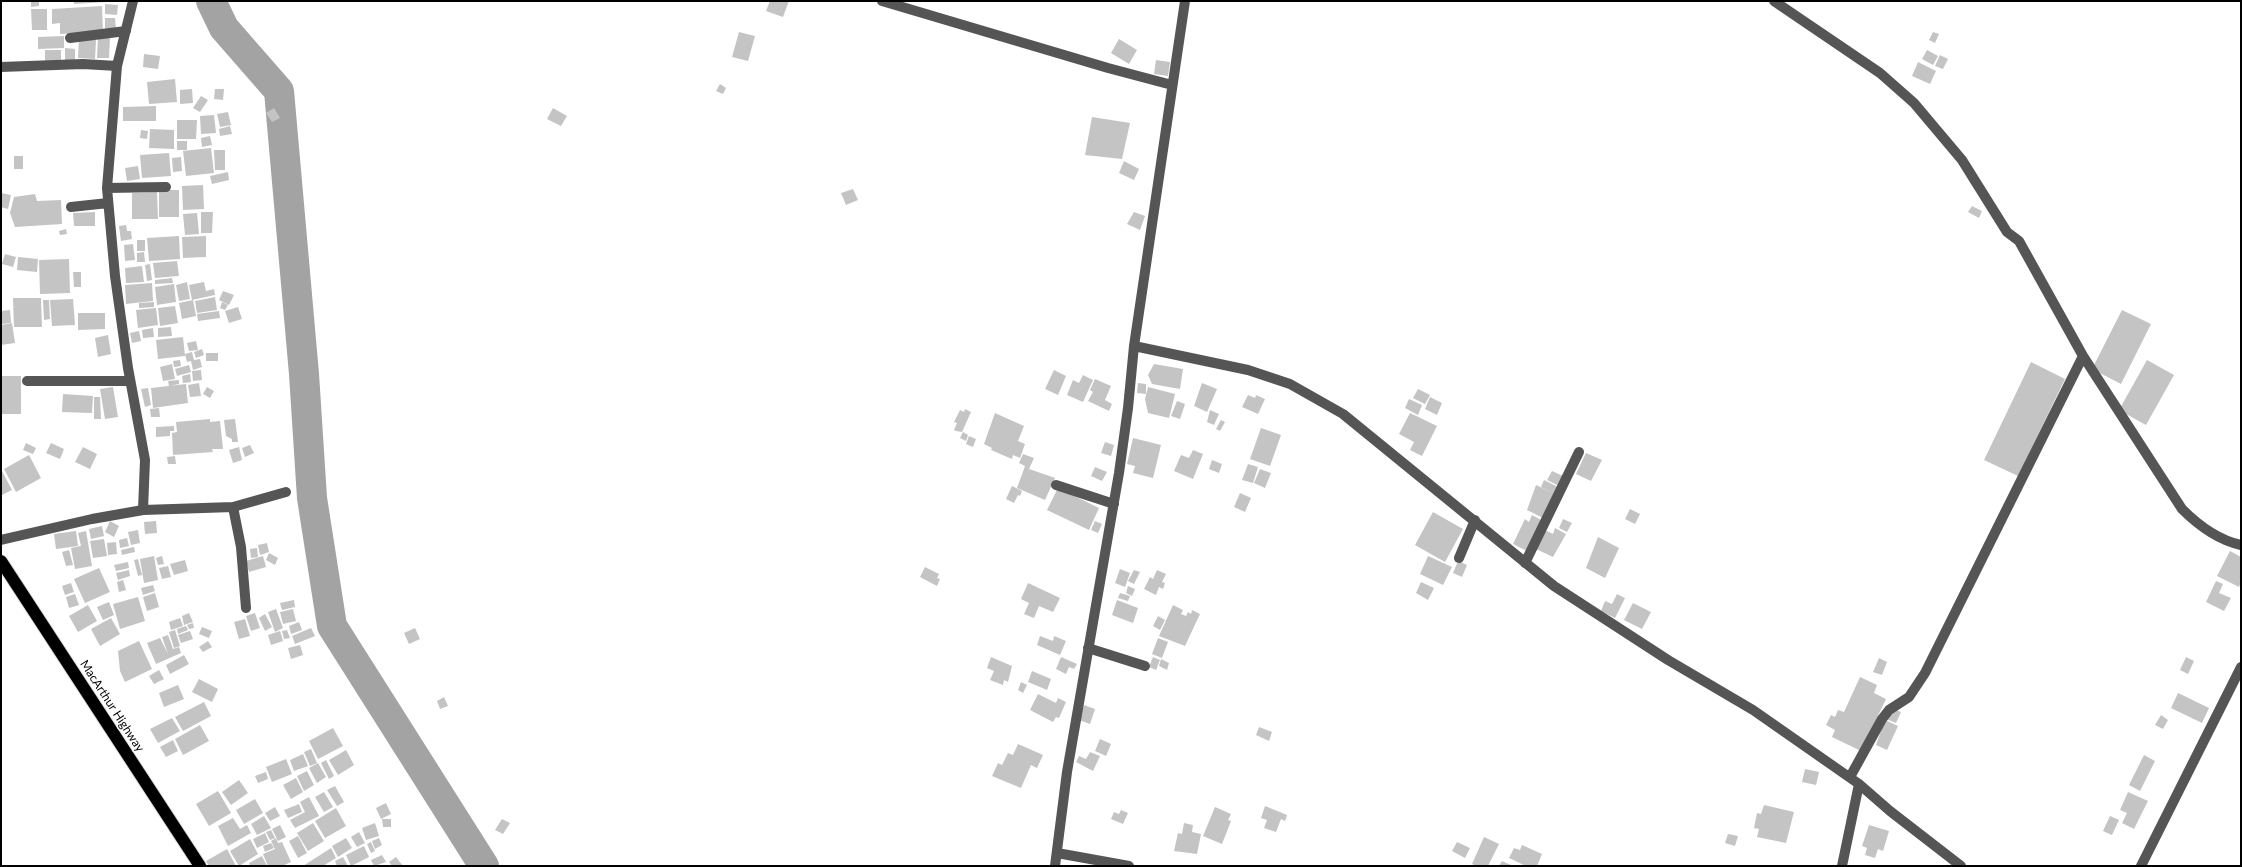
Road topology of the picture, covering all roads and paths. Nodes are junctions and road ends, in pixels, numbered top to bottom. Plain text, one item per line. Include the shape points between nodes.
1 (133, 1) edge
2 (882, 1) edge
3 (1185, 1) edge
4 (1774, 1) edge
5 (126, 31) junction
6 (70, 38) dead end
7 (117, 66) junction
8 (1, 67) edge
9 (1172, 85) junction
10 (166, 187) dead end
11 (107, 188) junction
12 (108, 203) junction
13 (71, 207) dead end
14 (1134, 346) junction
15 (2083, 356) junction
16 (27, 381) dead end
17 (130, 381) junction
18 (1579, 452) dead end
19 (1056, 485) dead end
20 (286, 492) dead end
21 (1114, 504) junction
22 (233, 507) junction
23 (143, 510) junction
24 (1475, 520) junction
25 (1, 540) edge
26 (2241, 545) edge
27 (1459, 558) dead end
28 (1, 561) edge
29 (1525, 563) junction
30 (246, 608) dead end
31 (1088, 648) junction
32 (1145, 666) dead end
33 (2241, 667) edge
34 (1850, 777) junction
35 (1859, 784) junction
36 (1057, 853) junction
37 (200, 866) edge
38 (1055, 866) edge
39 (1129, 866) edge
40 (1842, 866) edge
41 (1961, 866) edge
42 (2141, 866) edge

1 - 5 street
2 - 9 street
3 - 9 street
4 - 15 street via 1880,73 1914,102 1962,160 2007,232 2019,241
5 - 6 street
5 - 7 street
7 - 8 street via 83,64
7 - 11 street
9 - 14 street
10 - 11 street
11 - 12 street
12 - 13 street
12 - 17 street via 115,276
14 - 21 street
14 - 24 street via 1248,370 1290,384 1343,414
15 - 26 street via 2182,509 2213,534
15 - 34 street via 1925,673 1909,697 1889,710 1882,719
16 - 17 street
17 - 23 street via 144,460
18 - 29 street
19 - 21 street
20 - 22 street
21 - 31 street
22 - 23 street
22 - 30 street via 241,547
23 - 25 street
24 - 27 street
24 - 29 street
28 - 37 highway, MacArthur Highway
29 - 34 street via 1554,586 1668,660 1753,710
31 - 32 street
31 - 36 street via 1066,772
33 - 42 street
34 - 35 street
35 - 40 street
35 - 41 street
36 - 38 street
36 - 39 street

